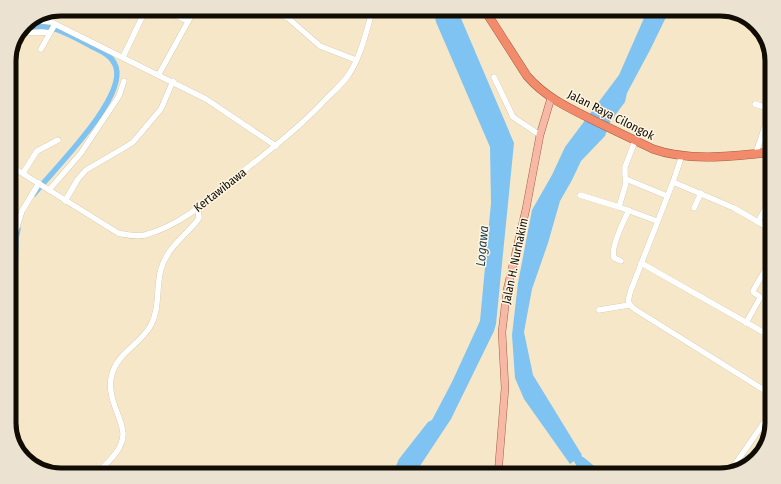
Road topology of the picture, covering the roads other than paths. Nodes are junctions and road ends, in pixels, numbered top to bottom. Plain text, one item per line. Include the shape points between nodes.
1 (143, 16) edge
2 (177, 16) edge
3 (191, 16) edge
4 (284, 16) edge
5 (371, 16) edge
6 (488, 16) edge
7 (40, 21) edge
8 (188, 21) junction
9 (53, 28) junction
10 (26, 33) edge
11 (41, 49) dead end
12 (123, 57) junction
13 (356, 60) junction
14 (159, 74) junction
15 (494, 77) dead end
16 (124, 81) dead end
17 (173, 81) junction
18 (551, 98) junction
19 (755, 104) dead end
20 (765, 107) edge
21 (765, 126) edge
22 (540, 135) junction
23 (58, 140) dead end
24 (635, 141) junction
25 (276, 146) junction
26 (765, 152) edge
27 (756, 153) junction
28 (682, 155) junction
29 (16, 168) edge
30 (23, 173) junction
31 (626, 178) junction
32 (673, 182) junction
33 (39, 183) junction
34 (47, 189) junction
35 (701, 193) junction
36 (580, 196) dead end
37 (667, 196) junction
38 (64, 200) junction
39 (619, 207) junction
40 (198, 208) junction
41 (694, 208) dead end
42 (765, 209) edge
43 (629, 210) junction
44 (657, 221) junction
45 (758, 222) junction
46 (765, 226) edge
47 (16, 230) edge
48 (621, 261) dead end
49 (642, 263) junction
50 (765, 274) edge
51 (629, 305) junction
52 (599, 310) dead end
53 (746, 323) junction
54 (765, 333) edge
55 (765, 391) edge
56 (765, 421) edge
57 (734, 465) edge
58 (101, 468) edge
59 (499, 468) edge

1 - 12 street
2 - 8 street
3 - 8 street
4 - 13 street via 318,44
5 - 13 street, Kertawibawa
6 - 18 highway, Jalan Raya Cilongok via 527,76
7 - 9 street
8 - 14 street
9 - 10 street
9 - 11 street
9 - 12 street
12 - 14 street
13 - 25 street, Kertawibawa via 339,86
14 - 17 street
15 - 22 street via 513,117
16 - 34 street via 119,96 81,153
17 - 25 street via 214,103
17 - 38 street via 161,109 132,142 86,170
18 - 22 main road, Jalan H. Nurhakim
18 - 24 highway, Jalan Raya Cilongok
19 - 20 street
21 - 27 street
22 - 59 main road, Jalan H. Nurhakim via 526,209 506,290 502,332 505,388
23 - 30 street via 37,151
24 - 28 highway, Jalan Raya Cilongok via 663,153
24 - 31 street via 625,167
25 - 40 street, Kertawibawa
26 - 27 highway, Jalan Raya Cilongok
27 - 28 highway, Jalan Raya Cilongok
28 - 32 street
29 - 30 street, Kertawibawa
30 - 33 street, Kertawibawa
31 - 37 street
31 - 39 street
32 - 35 street
32 - 37 street
33 - 34 street, Kertawibawa
33 - 47 street via 22,211
34 - 38 street, Kertawibawa
35 - 41 street
35 - 45 street
36 - 39 street
37 - 44 street
38 - 40 street, Kertawibawa via 114,231 126,235 145,235 173,224
39 - 43 street
40 - 58 street via 199,218 175,243 163,262 158,280 156,314 151,325 122,355 112,374 112,398 123,434 115,453
42 - 45 street
43 - 44 street
43 - 48 street via 613,253 614,258
44 - 49 street
45 - 46 street
49 - 51 street via 629,297
49 - 53 street
50 - 53 street via 753,290 760,298
51 - 52 street
51 - 55 street
53 - 54 street
56 - 57 street

